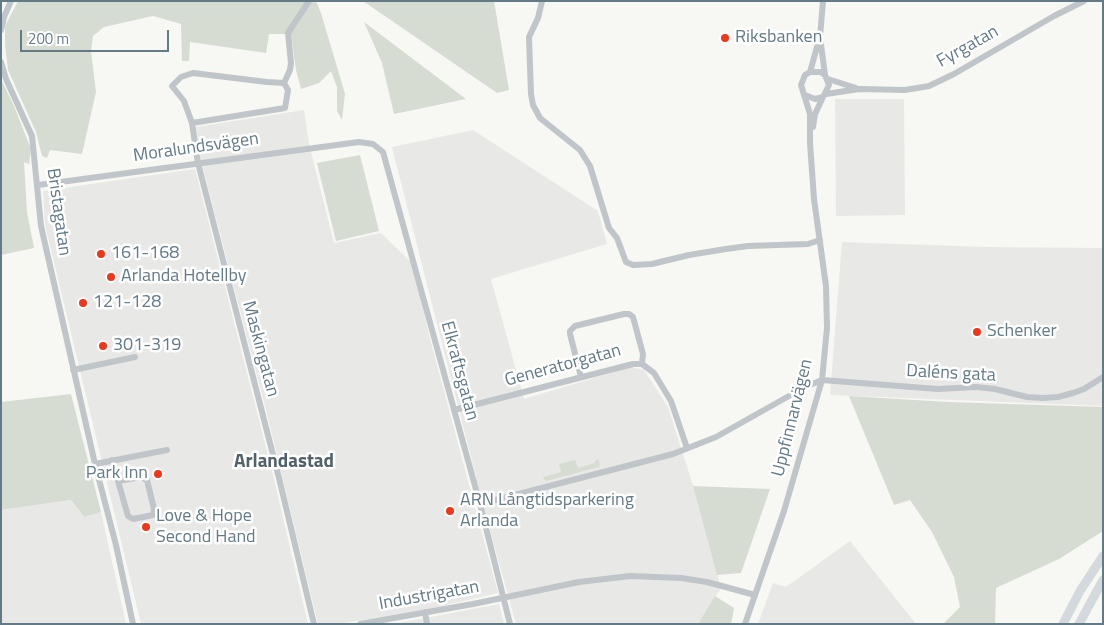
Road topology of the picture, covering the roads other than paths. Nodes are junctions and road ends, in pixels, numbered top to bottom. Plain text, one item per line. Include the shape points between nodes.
1 (11, 1) edge
2 (309, 1) edge
3 (542, 1) edge
4 (823, 1) edge
5 (1084, 1) edge
6 (1, 30) edge
7 (820, 37) junction
8 (1, 62) edge
9 (810, 72) junction
10 (826, 77) junction
11 (284, 83) junction
12 (859, 89) junction
13 (805, 95) junction
14 (824, 96) junction
15 (192, 123) junction
16 (359, 142) joint
17 (811, 153) junction
18 (198, 163) junction
19 (38, 185) junction
20 (820, 240) junction
21 (135, 358) dead end
22 (642, 364) junction
23 (74, 370) junction
24 (581, 377) junction
25 (1103, 377) edge
26 (822, 380) junction
27 (454, 410) junction
28 (687, 448) junction
29 (167, 450) dead end
30 (112, 460) junction
31 (95, 464) junction
32 (118, 482) junction
33 (480, 504) junction
34 (1103, 556) edge
35 (1090, 574) junction
36 (1103, 580) edge
37 (755, 595) junction
38 (503, 598) junction
39 (425, 612) junction
40 (133, 624) edge
41 (314, 624) edge
42 (360, 624) edge
43 (427, 624) edge
44 (510, 624) edge
45 (745, 624) edge
46 (1056, 624) edge
47 (1063, 624) edge
48 (1079, 624) edge

1 - 6 street
2 - 11 street via 288,33 291,63
3 - 20 street via 529,37 533,105 540,118 580,150 590,166 609,228 617,238 626,262 652,264 726,249 808,244
4 - 7 street
5 - 12 street, Fyrgatan via 929,86 905,90
7 - 9 street
7 - 10 street
8 - 19 street, Bristagatan via 32,136
9 - 10 street via 821,72
9 - 13 street via 802,80
10 - 12 street, Fyrgatan
10 - 14 street via 829,85
11 - 15 street via 288,90 285,108
11 - 15 street, Maskingatan via 193,73 181,77 172,86 184,101
12 - 14 street, Fyrgatan
13 - 14 street via 815,99
13 - 17 street, Uppfinnarvägen via 810,114
14 - 17 street, Uppfinnarvägen via 815,114
15 - 18 street, Maskingatan
16 - 18 street, Moralundsvägen
16 - 27 street, Elkraftsgatan via 373,144 383,152
17 - 20 street, Uppfinnarvägen
18 - 19 street, Moralundsvägen
18 - 41 street, Maskingatan
19 - 23 street, Bristagatan via 41,226
20 - 26 street, Uppfinnarvägen via 827,306
21 - 23 street
22 - 24 street, Generatorgatan
22 - 24 street via 643,354 632,318 624,314 575,326 570,331
22 - 28 street, Generatorgatan via 654,373 671,401
23 - 31 street, Bristagatan
24 - 27 street, Generatorgatan
25 - 26 street, Daléns gata via 1073,393 1043,398 976,387 938,389
26 - 28 street via 732,429
26 - 37 street, Uppfinnarvägen via 784,511
27 - 33 street, Elkraftsgatan
28 - 33 street
29 - 30 street
30 - 31 street
30 - 32 street
31 - 40 street, Bristagatan
32 - 32 street via 128,516 132,519 153,515 147,480 141,477
33 - 38 street, Elkraftsgatan
34 - 35 highway
35 - 46 highway via 1071,596
35 - 47 highway
36 - 48 highway
37 - 38 street, Industrigatan via 681,578 630,576 579,582
37 - 45 street, Uppfinnarvägen
38 - 39 street, Industrigatan
38 - 44 street, Elkraftsgatan
39 - 42 street, Industrigatan
39 - 43 street

